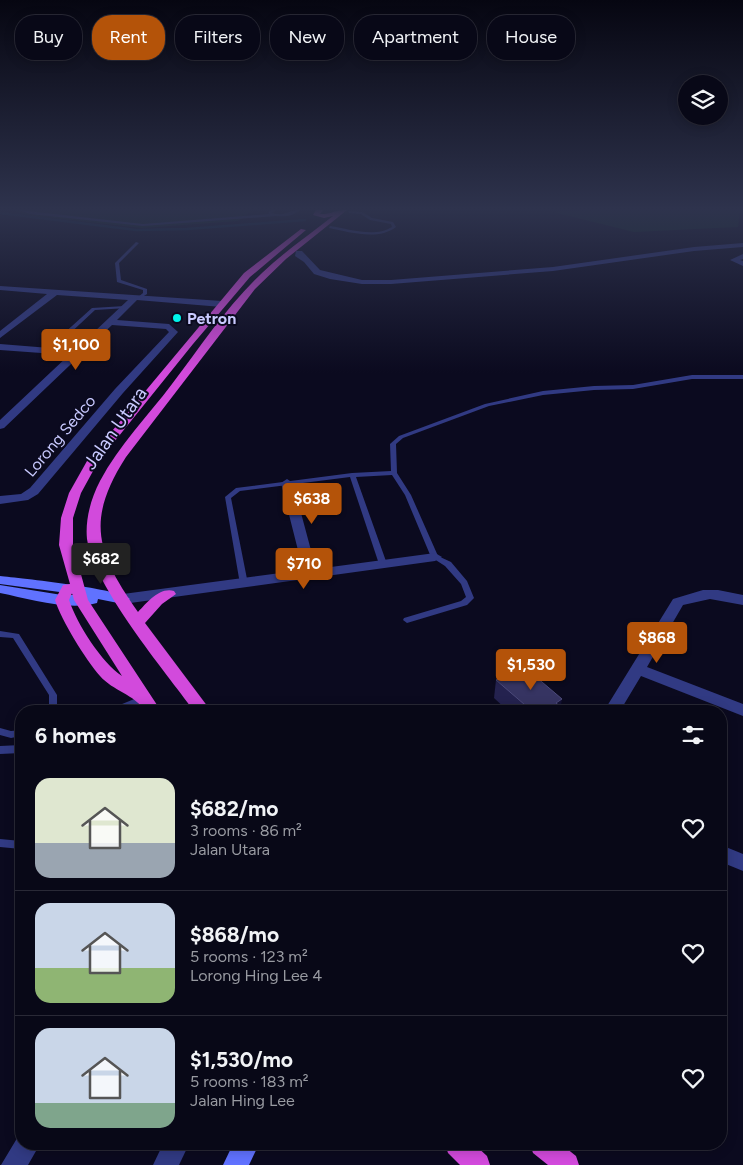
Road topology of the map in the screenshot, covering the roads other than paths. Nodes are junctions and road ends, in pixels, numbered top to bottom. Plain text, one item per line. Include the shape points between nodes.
1 (117, 264) edge
2 (260, 264) edge
3 (266, 264) edge
4 (278, 264) edge
5 (311, 264) edge
6 (583, 264) edge
7 (0, 288) edge
8 (235, 289) junction
9 (56, 292) junction
10 (138, 298) junction
11 (222, 304) junction
12 (126, 307) junction
13 (110, 322) junction
14 (0, 335) edge
15 (86, 344) junction
16 (0, 347) edge
17 (77, 354) junction
18 (743, 376) edge
19 (0, 426) edge
20 (394, 473) junction
21 (352, 476) junction
22 (287, 483) junction
23 (0, 500) edge
24 (435, 557) junction
25 (383, 564) junction
26 (311, 574) junction
27 (0, 580) edge
28 (244, 584) junction
29 (0, 590) edge
30 (72, 594) junction
31 (169, 594) junction
32 (123, 599) junction
33 (743, 600) edge
34 (407, 620) dead end
35 (138, 621) junction
36 (0, 634) edge
37 (637, 669) junction
38 (148, 704) edge
39 (53, 705) edge
40 (199, 705) edge
41 (616, 705) edge
42 (743, 710) edge
43 (0, 731) edge
44 (15, 734) edge
45 (15, 749) edge
46 (0, 750) edge
47 (0, 843) edge
48 (15, 844) edge
49 (727, 856) edge
50 (743, 863) edge
51 (24, 1150) edge
52 (174, 1150) edge
53 (244, 1150) edge
54 (463, 1150) edge
55 (549, 1150) edge
56 (13, 1165) edge
57 (165, 1165) edge
58 (235, 1165) edge
59 (478, 1165) edge
60 (567, 1165) edge

1 - 10 lane via 120,281 145,289
2 - 8 highway, Jalan Utara
3 - 8 highway
4 - 32 highway, Jalan Utara via 264,275 219,327 125,451 99,496 94,541 102,565
5 - 6 street via 317,272 362,282 391,282
7 - 9 street
8 - 11 highway, Jalan Utara
9 - 10 street
9 - 14 street
10 - 11 street
10 - 12 street
11 - 30 highway, Jalan Utara via 93,461 75,493 66,518
12 - 13 street
12 - 15 lane via 94,309 64,336 63,340 68,342
13 - 15 street
13 - 23 street, Lorong Sedco via 169,328 174,332 34,492
15 - 17 street
16 - 17 street
17 - 19 street
18 - 20 lane via 692,377 632,387 558,391 488,405 401,438 394,444
20 - 21 lane
20 - 24 lane via 408,495
21 - 22 lane
21 - 25 lane
22 - 26 street
22 - 28 lane via 238,489 228,497
24 - 25 street
24 - 34 lane via 448,564 464,583 470,598
25 - 26 street
26 - 28 street
27 - 30 main road
28 - 31 street
29 - 30 main road
30 - 32 main road
30 - 38 highway, Jalan Utara via 67,616 106,673
31 - 32 street
31 - 35 highway via 157,601
32 - 35 highway, Jalan Utara
33 - 37 street via 721,593 697,594 678,602
35 - 40 highway, Jalan Utara
36 - 39 lane via 16,636 53,695
37 - 41 street
37 - 42 street
43 - 44 lane
45 - 46 lane
47 - 48 lane
49 - 50 street
51 - 56 street
52 - 57 street
53 - 58 main road
54 - 59 highway
55 - 60 highway

